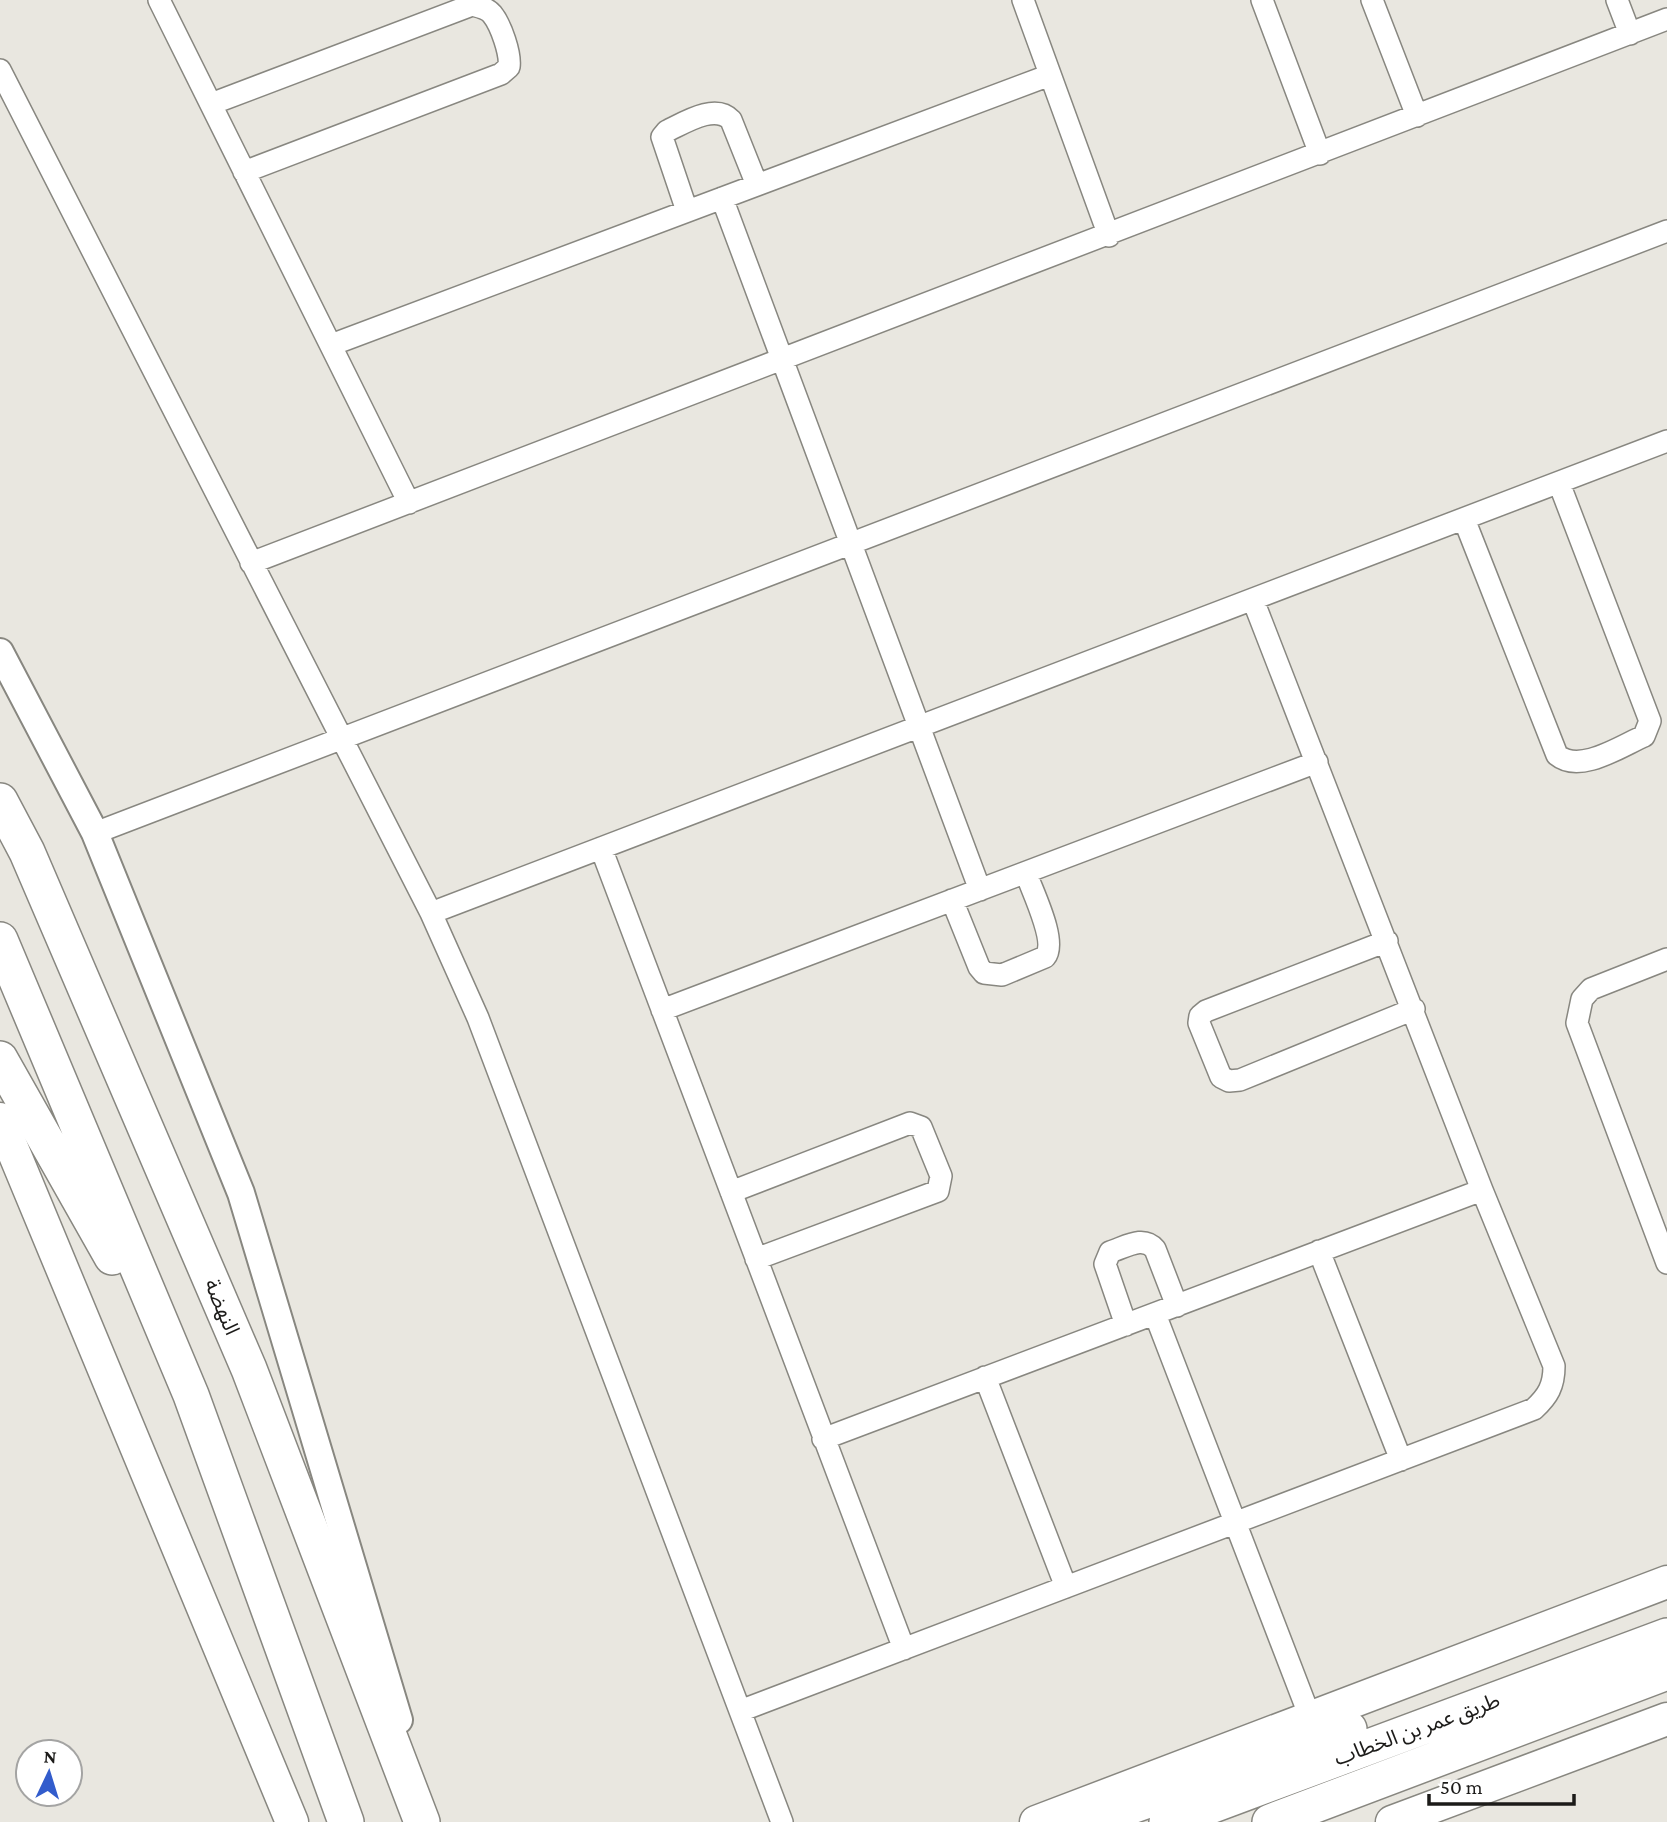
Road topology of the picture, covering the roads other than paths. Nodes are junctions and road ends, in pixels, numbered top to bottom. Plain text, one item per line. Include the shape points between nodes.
1 (159, 0) edge
2 (1023, 0) edge
3 (1262, 0) edge
4 (1372, 0) edge
5 (1616, 0) edge
6 (1667, 19) edge
7 (1630, 34) junction
8 (0, 70) edge
9 (1050, 75) junction
10 (211, 104) junction
11 (1418, 116) junction
12 (1320, 154) junction
13 (244, 172) junction
14 (757, 185) junction
15 (722, 198) junction
16 (687, 211) junction
17 (1667, 231) edge
18 (1109, 236) junction
19 (331, 345) junction
20 (783, 360) junction
21 (1667, 441) edge
22 (1559, 482) junction
23 (409, 503) junction
24 (1464, 519) junction
25 (851, 543) junction
26 (251, 563) junction
27 (1253, 600) junction
28 (0, 652) edge
29 (920, 728) junction
30 (341, 738) junction
31 (1317, 762) junction
32 (0, 801) edge
33 (95, 833) junction
34 (601, 848) junction
35 (1026, 873) junction
36 (980, 890) junction
37 (952, 900) junction
38 (431, 913) junction
39 (0, 940) edge
40 (1387, 941) junction
41 (1667, 959) edge
42 (1413, 1009) junction
43 (662, 1010) junction
44 (0, 1059) edge
45 (0, 1119) edge
46 (1482, 1190) junction
47 (731, 1192) junction
48 (1319, 1251) junction
49 (756, 1259) junction
50 (1667, 1263) edge
51 (1177, 1306) junction
52 (1155, 1314) junction
53 (1126, 1325) junction
54 (985, 1377) junction
55 (191, 1395) junction
56 (823, 1438) junction
57 (1401, 1460) junction
58 (1234, 1525) junction
59 (1667, 1582) edge
60 (1066, 1587) junction
61 (1667, 1636) edge
62 (904, 1649) junction
63 (1667, 1672) edge
64 (1506, 1696) junction
65 (740, 1711) junction
66 (1310, 1717) junction
67 (1667, 1719) edge
68 (1408, 1769) junction
69 (292, 1822) edge
70 (346, 1822) edge
71 (422, 1822) edge
72 (430, 1822) edge
73 (782, 1822) edge
74 (1036, 1822) edge
75 (1086, 1822) edge
76 (1167, 1822) edge
77 (1270, 1822) edge
78 (1327, 1822) edge
79 (1392, 1822) edge

1 - 10 street
2 - 9 street
3 - 12 street
4 - 11 street
5 - 7 street
6 - 7 street
7 - 11 street
8 - 26 street
9 - 14 street
9 - 18 street
10 - 13 street
10 - 13 street via 472,5 493,15 510,58 509,67 501,74
11 - 12 street
12 - 18 street
13 - 19 street
14 - 15 street
14 - 16 street via 731,120 714,112 662,137
15 - 16 street
15 - 20 street
16 - 19 street
17 - 25 street
18 - 20 street
19 - 23 street
20 - 23 street
20 - 25 street
21 - 22 street
22 - 24 street
22 - 24 street via 1650,721 1644,736 1580,763 1557,755
23 - 26 street
24 - 27 street
25 - 29 street
25 - 30 street
26 - 30 street
27 - 29 street
27 - 31 street
28 - 33 street
29 - 34 street
29 - 36 street
30 - 33 street
30 - 38 street
31 - 35 street
31 - 40 street
32 - 71 main road, النهضة via 27,852 249,1369
33 - 72 street via 241,1193
34 - 38 street
34 - 43 street
35 - 36 street
35 - 37 street via 1049,937 1049,952 1002,975 984,973 979,967
36 - 37 street
37 - 43 street
38 - 65 street via 478,1018
39 - 55 main road
40 - 42 street
40 - 42 street via 1206,1011 1199,1023 1221,1077 1229,1082
41 - 50 street via 1591,989 1581,999 1577,1023
42 - 46 street
43 - 47 street
44 - 55 main road
45 - 69 main road
46 - 48 street
46 - 57 street via 1554,1366 1554,1382 1534,1409
47 - 49 street
47 - 49 street via 910,1123 922,1127 941,1176 938,1191
48 - 51 street
48 - 57 street
49 - 56 street
51 - 52 street
51 - 53 street via 1150,1242 1110,1252 1105,1264
52 - 53 street
52 - 58 street
53 - 54 street
54 - 56 street
54 - 60 street
55 - 70 main road
56 - 62 street
57 - 58 street
58 - 60 street
58 - 66 street
59 - 66 main road
60 - 62 street
61 - 64 main road, طريق عمر بن الخطاب
62 - 65 street
63 - 68 main road, طريق عمر بن الخطاب
64 - 75 main road via 1396,1712
64 - 76 main road, طريق عمر بن الخطاب
65 - 73 street
66 - 74 main road
67 - 79 main road
68 - 77 main road, طريق عمر بن الخطاب
68 - 78 main road

